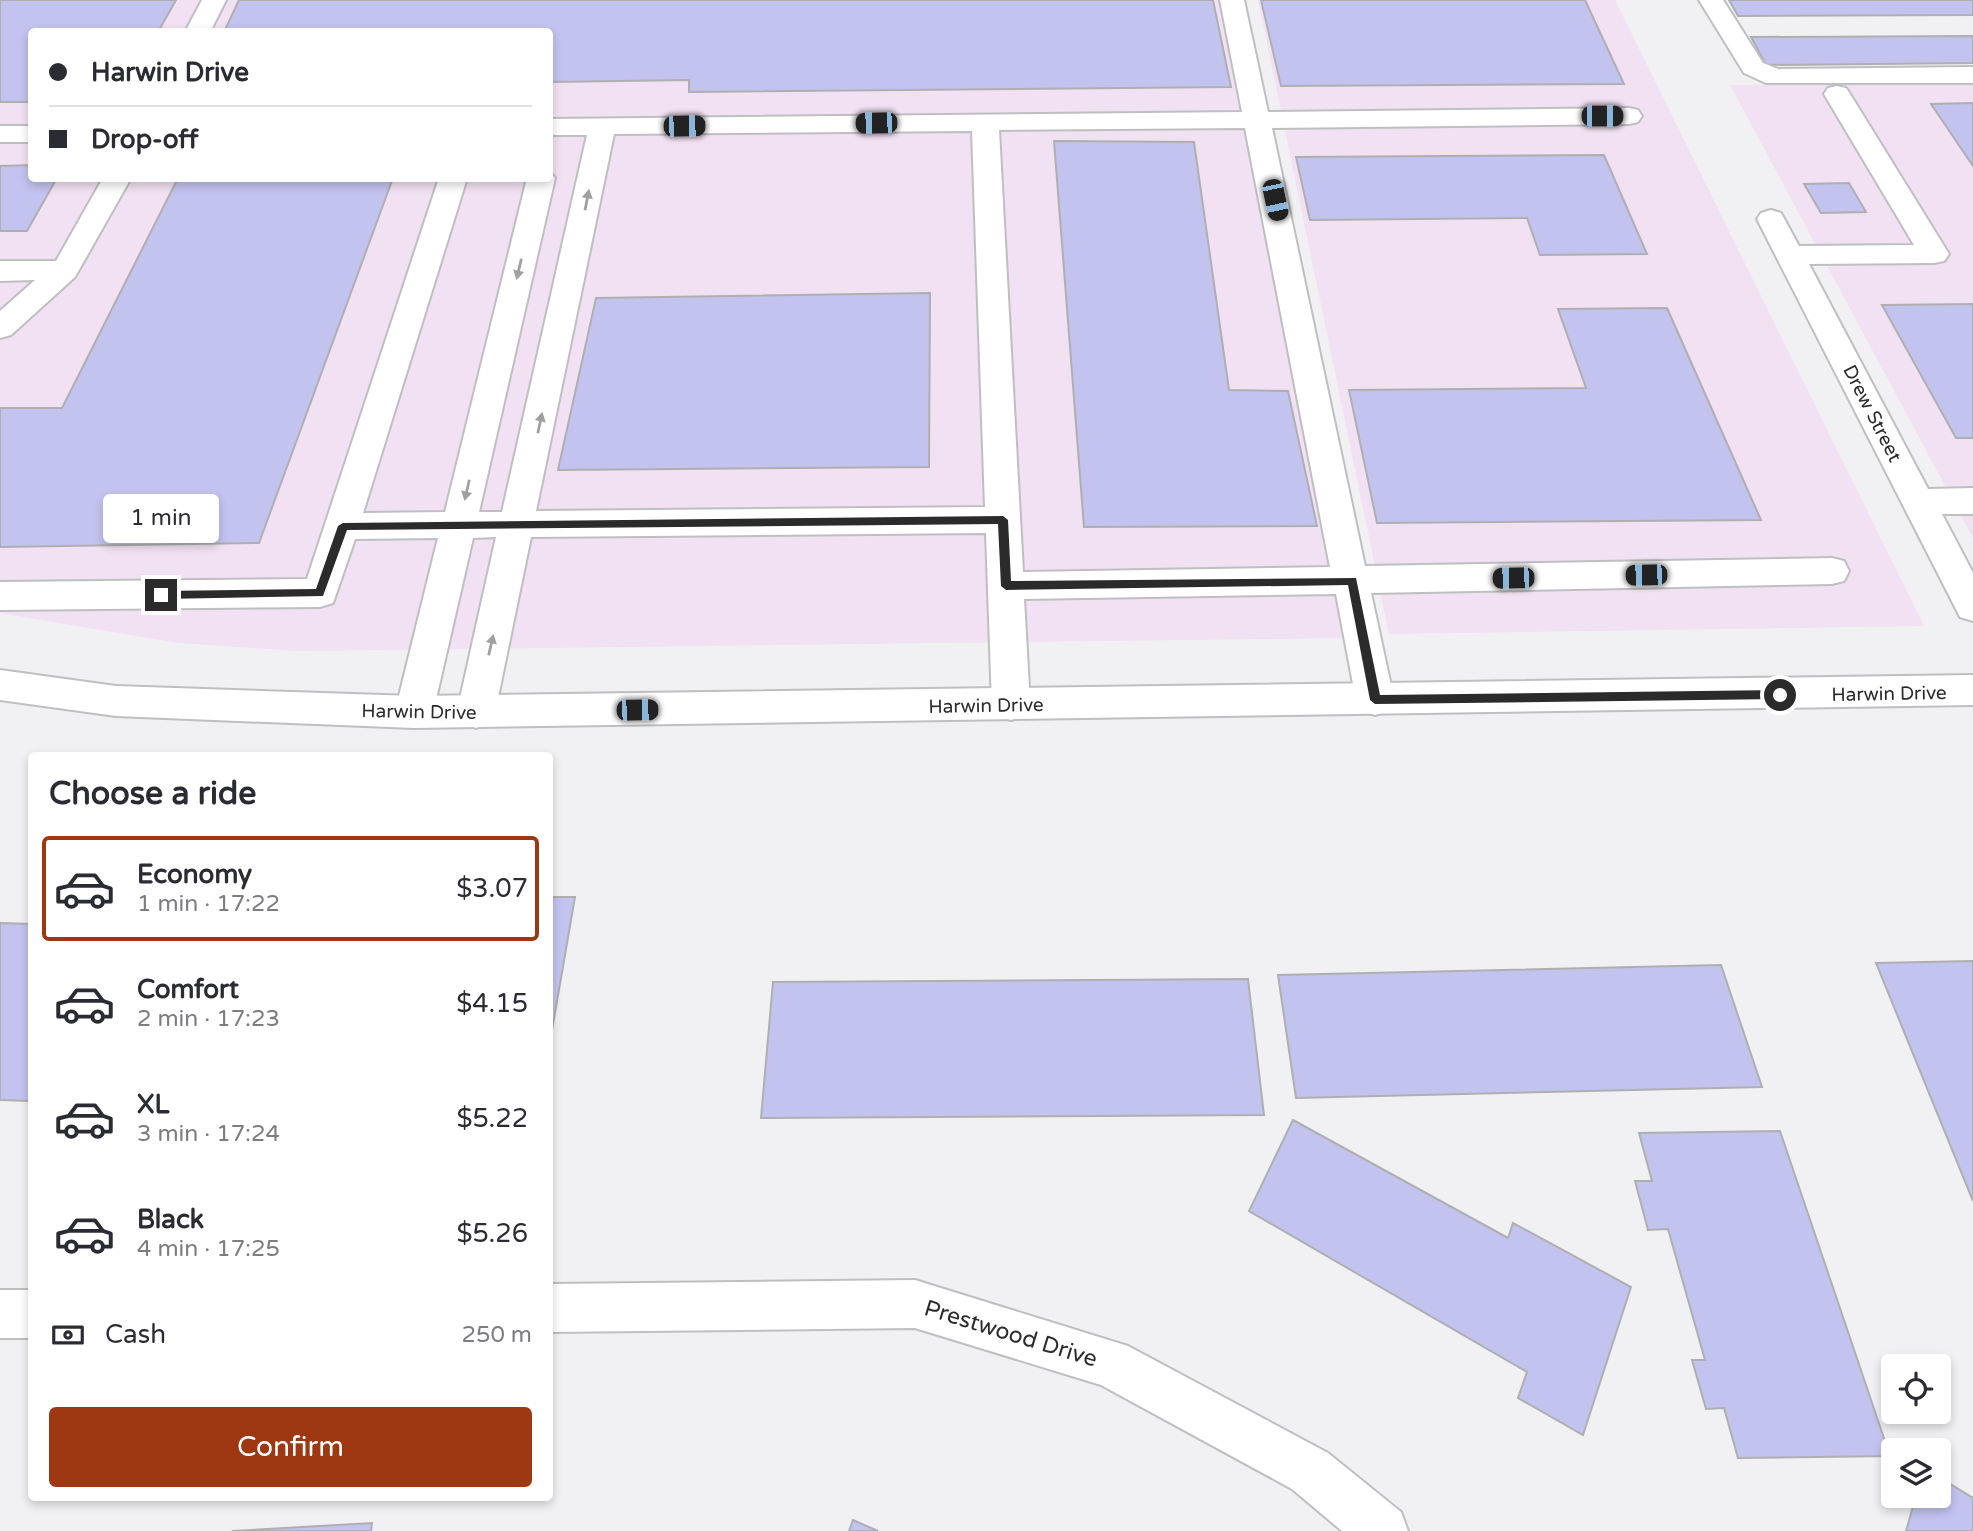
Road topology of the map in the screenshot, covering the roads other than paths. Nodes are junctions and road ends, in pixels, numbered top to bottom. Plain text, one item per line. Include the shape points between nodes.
1 (214, 0) edge
2 (1232, 0) edge
3 (1711, 0) edge
4 (199, 28) edge
5 (1973, 75) edge
6 (1836, 94) dead end
7 (1629, 116) dead end
8 (1258, 119) junction
9 (985, 122) junction
10 (602, 127) junction
11 (553, 132) edge
12 (0, 134) edge
13 (28, 134) edge
14 (115, 182) edge
15 (452, 182) edge
16 (540, 182) edge
17 (1771, 219) dead end
18 (1790, 255) junction
19 (65, 270) junction
20 (0, 271) edge
21 (0, 328) edge
22 (1973, 501) edge
23 (1919, 502) junction
24 (1003, 520) junction
25 (518, 525) junction
26 (343, 526) junction
27 (458, 526) junction
28 (1832, 571) dead end
29 (1353, 581) junction
30 (1006, 586) junction
31 (0, 596) edge
32 (1973, 607) edge
33 (0, 685) edge
34 (1973, 690) edge
35 (1375, 700) junction
36 (1011, 705) junction
37 (414, 712) junction
38 (476, 712) junction
39 (553, 1308) edge
40 (0, 1314) edge
41 (28, 1314) edge
42 (1382, 1531) edge

1 - 4 main road
2 - 8 main road
3 - 5 main road via 1752,68 1775,77
6 - 18 main road via 1934,254
7 - 8 main road
8 - 9 main road
8 - 29 main road
9 - 10 main road
9 - 24 main road
10 - 11 main road
25 -> 10 main road
12 - 13 main road
14 - 19 main road
15 - 26 main road
16 -> 27 main road
17 - 18 main road, Drew Street
18 - 23 main road, Drew Street
19 - 20 main road
19 - 21 main road
22 - 23 main road
23 - 32 main road, Drew Street
24 - 25 main road
24 - 30 main road
25 - 27 main road
38 -> 25 main road
26 - 27 main road
26 - 31 main road via 320,593
27 - 37 main road
28 - 29 main road
29 - 30 main road
29 - 35 main road
30 - 36 main road
33 - 37 main road, Harwin Drive via 116,701
34 - 35 main road, Harwin Drive
35 - 36 main road, Harwin Drive
36 - 38 main road, Harwin Drive
37 - 38 main road, Harwin Drive
39 - 42 main road, Prestwood Drive via 915,1304 1111,1363 1310,1472
40 - 41 main road

